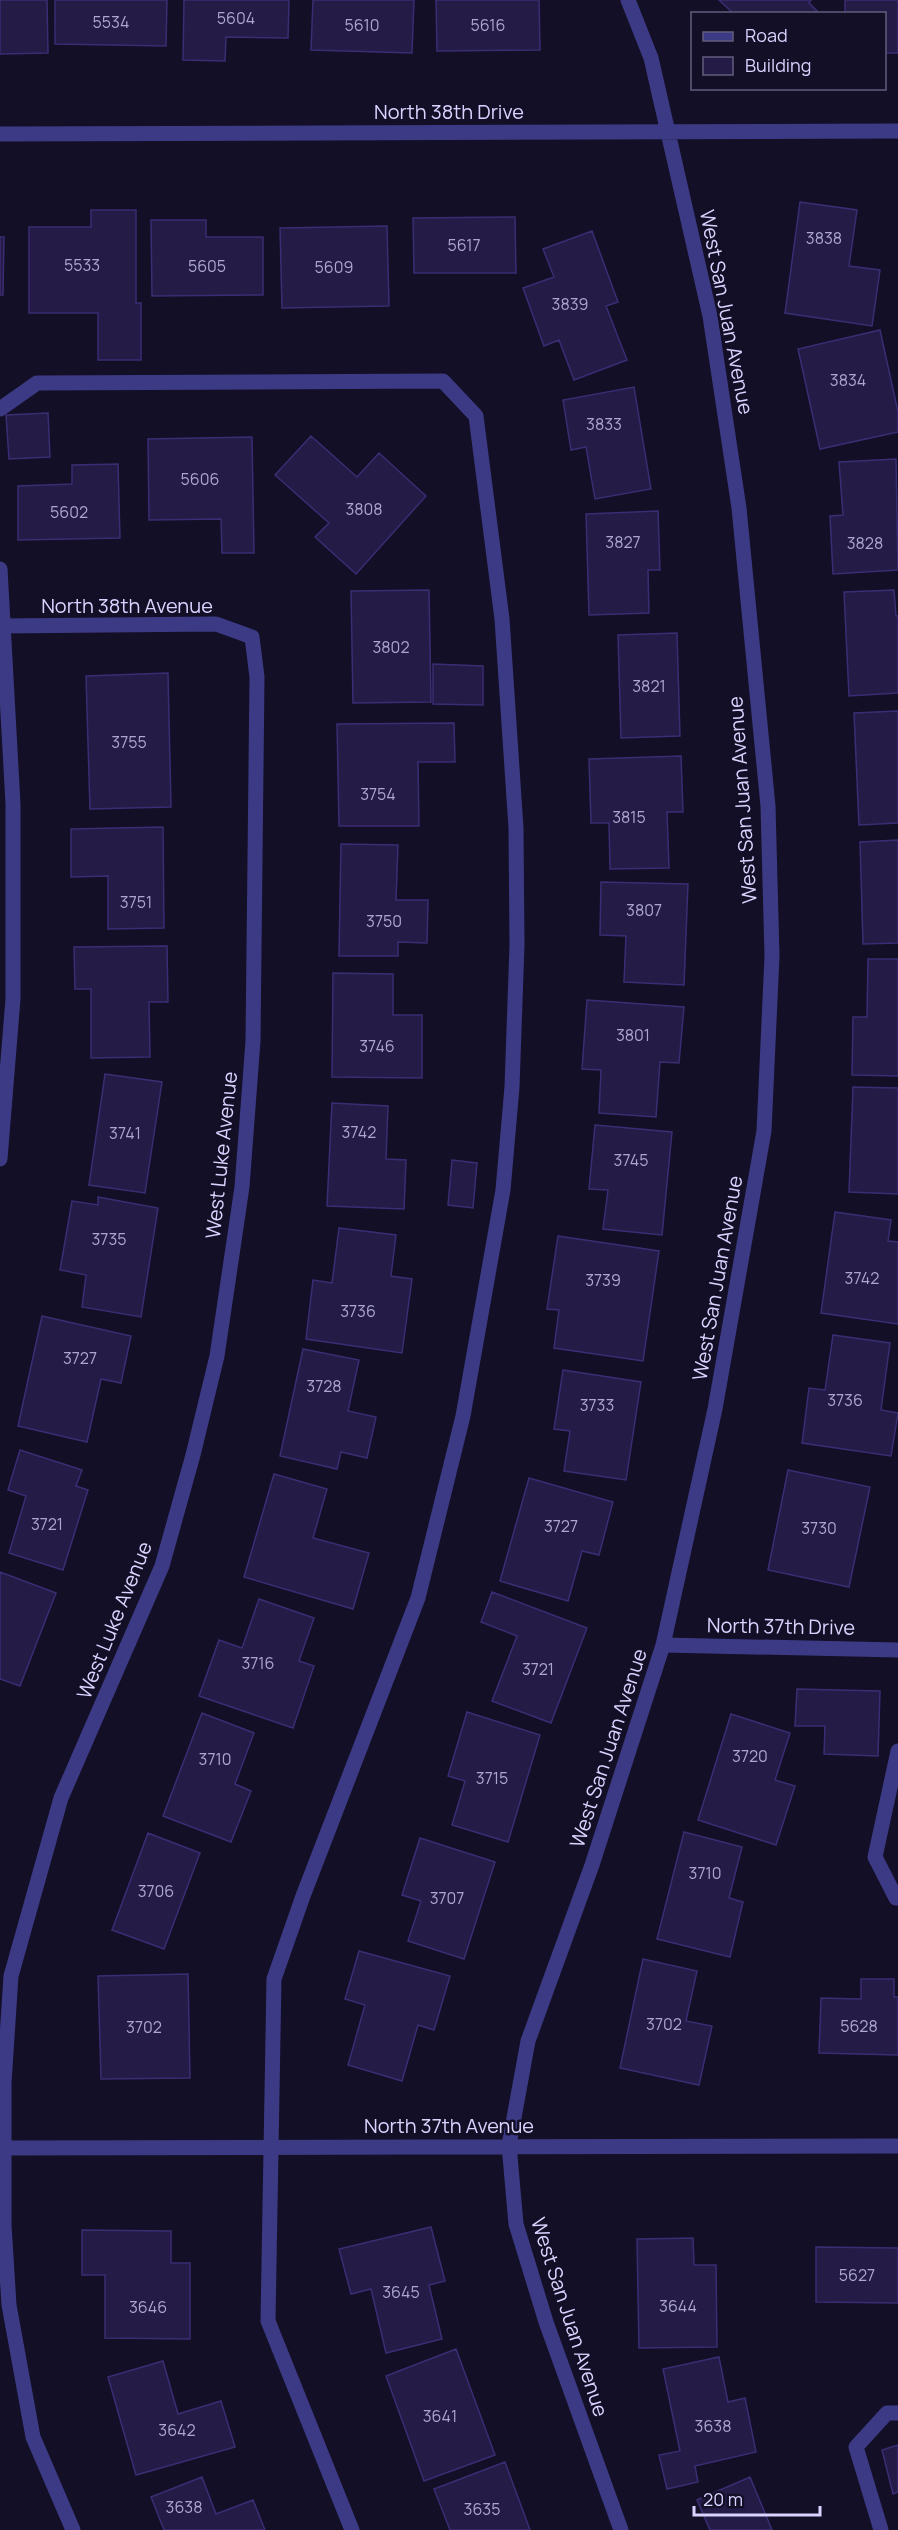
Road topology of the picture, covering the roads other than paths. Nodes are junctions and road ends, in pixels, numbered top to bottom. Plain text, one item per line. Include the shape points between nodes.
1 (628, 0) edge
2 (669, 131) junction
3 (898, 131) edge
4 (0, 134) edge
5 (0, 409) edge
6 (0, 568) edge
7 (1, 626) edge
8 (252, 637) joint
9 (0, 1159) edge
10 (663, 1645) junction
11 (898, 1650) edge
12 (898, 1751) edge
13 (898, 1898) edge
14 (509, 2145) junction
15 (898, 2146) edge
16 (270, 2147) junction
17 (2, 2148) edge
18 (898, 2413) edge
19 (73, 2530) edge
20 (352, 2530) edge
21 (621, 2530) edge
22 (881, 2530) edge

1 - 2 street, West San Juan Avenue via 651,58
2 - 3 street, North 38th Drive
2 - 4 street, North 38th Drive
2 - 10 street, West San Juan Avenue via 710,316 739,508 768,806 772,956 764,1131 715,1409
5 - 16 street via 37,383 443,381 476,416 502,619 516,828 513,1064 503,1190 463,1416 418,1598 274,1979
6 - 7 street
7 - 8 street, North 38th Avenue via 216,624
7 - 9 street via 13,804 13,999
8 - 17 street, West Luke Avenue via 257,677 253,1041 242,1187 217,1356 162,1566 61,1798 11,1976
10 - 11 street, North 37th Drive
10 - 14 street, West San Juan Avenue via 528,2041
12 - 13 street via 875,1857
14 - 15 street, North 37th Avenue
14 - 16 street, North 37th Avenue
14 - 21 street, West San Juan Avenue via 516,2224 546,2322
16 - 17 street, North 37th Avenue
16 - 20 street via 268,2321
17 - 19 street, West Luke Avenue via 10,2316 33,2437
18 - 22 street via 886,2413 856,2446

